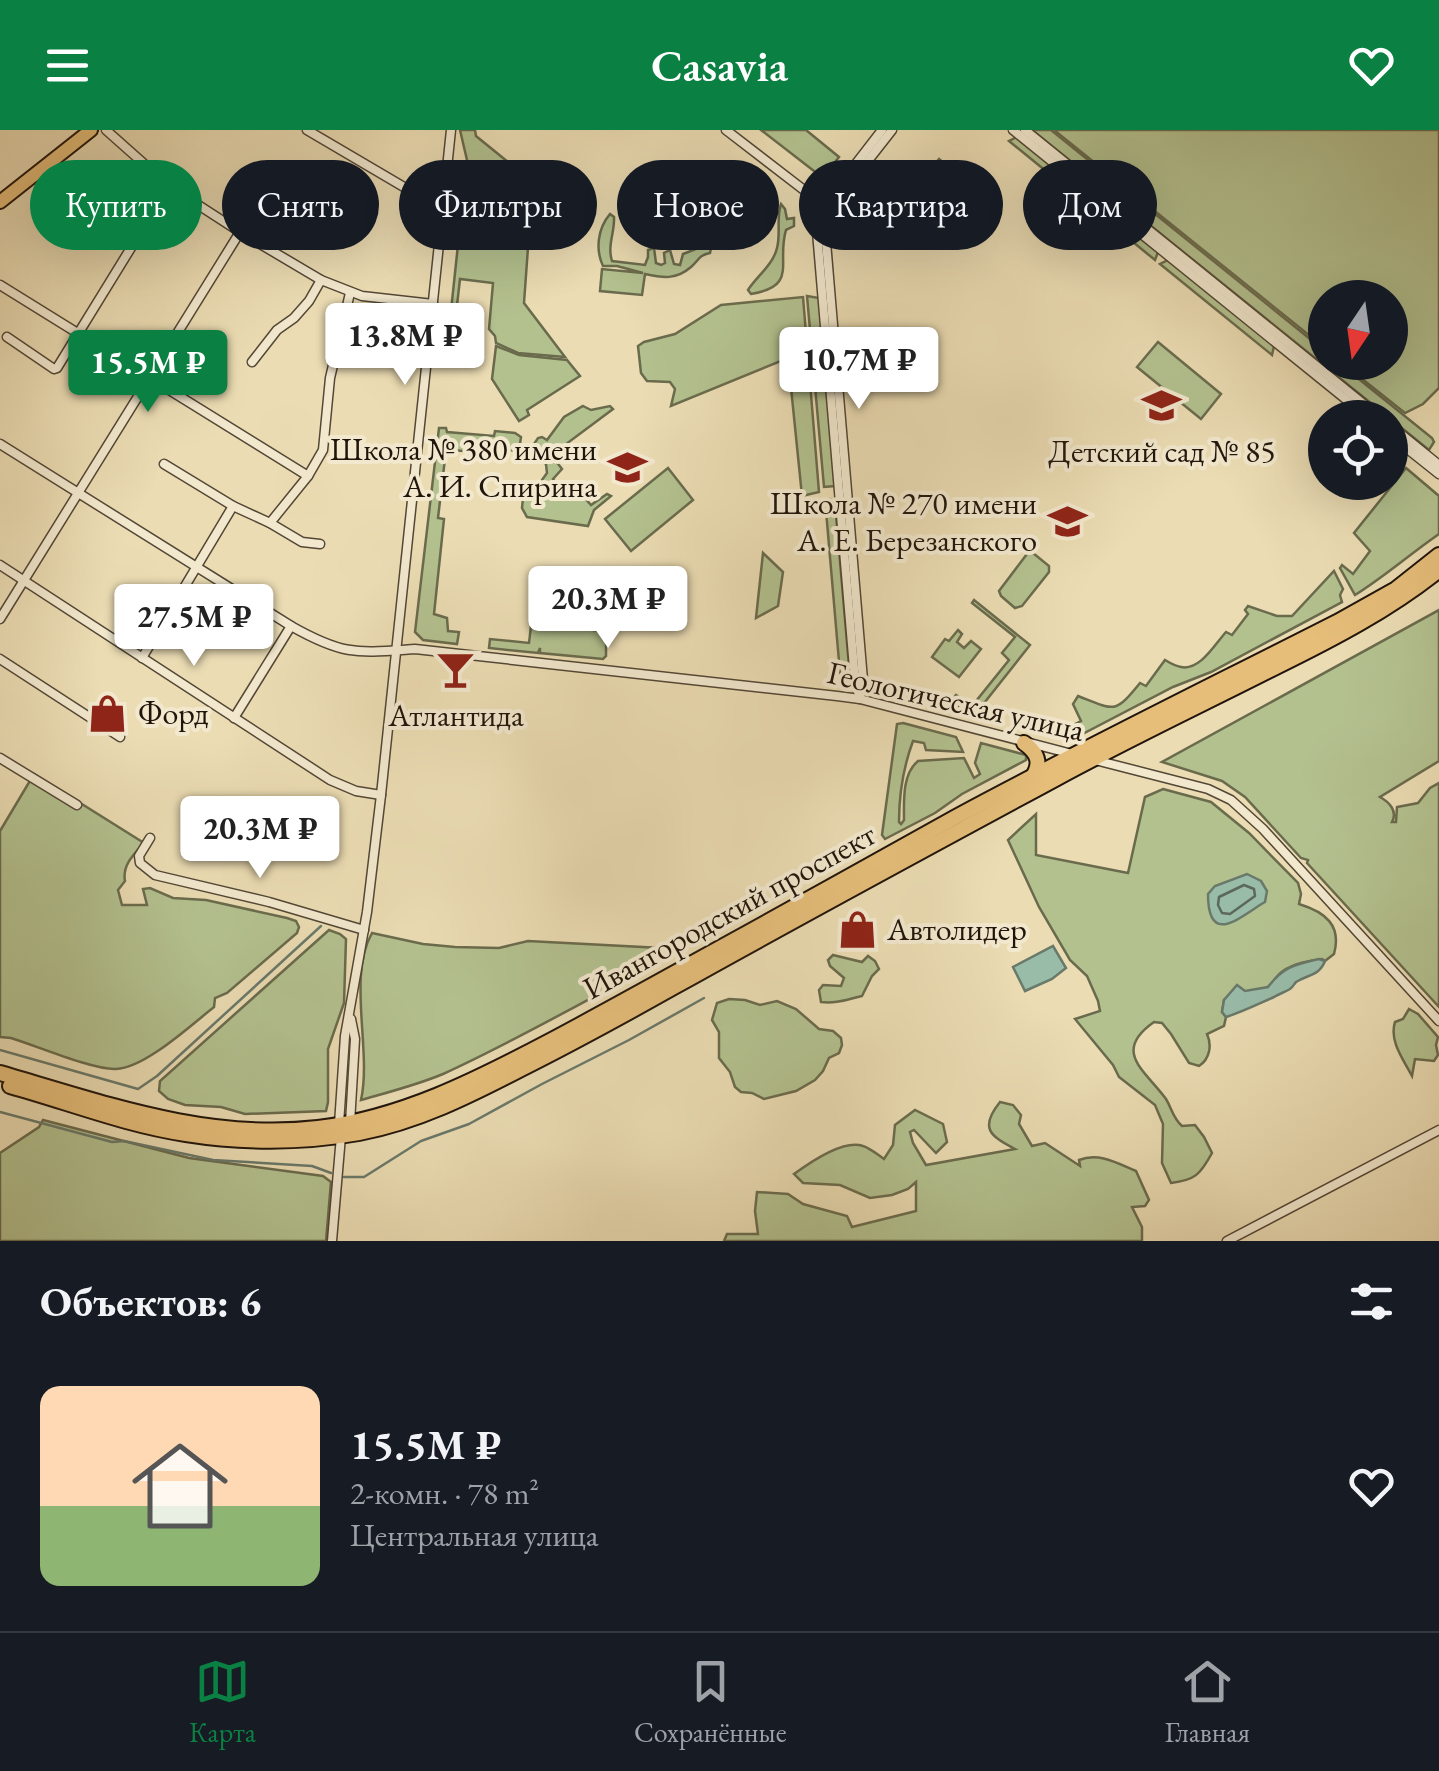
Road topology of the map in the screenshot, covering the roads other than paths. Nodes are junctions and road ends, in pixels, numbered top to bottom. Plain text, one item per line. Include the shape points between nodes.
1 (91, 130) edge
2 (106, 130) edge
3 (307, 130) edge
4 (451, 130) edge
5 (726, 130) edge
6 (882, 130) edge
7 (892, 130) edge
8 (1013, 130) edge
9 (1026, 130) edge
10 (140, 160) edge
11 (448, 160) edge
12 (861, 160) edge
13 (867, 160) edge
14 (399, 184) edge
15 (799, 186) edge
16 (0, 202) edge
17 (130, 250) edge
18 (229, 250) edge
19 (270, 250) edge
20 (439, 250) edge
21 (826, 250) edge
22 (321, 280) junction
23 (0, 285) edge
24 (350, 293) junction
25 (433, 304) junction
26 (78, 334) junction
27 (7, 338) dead end
28 (252, 362) dead end
29 (150, 377) junction
30 (1347, 400) edge
31 (1359, 400) edge
32 (1408, 439) edge
33 (0, 444) edge
34 (1408, 449) edge
35 (164, 464) dead end
36 (1439, 464) edge
37 (1439, 474) edge
38 (308, 476) junction
39 (78, 492) junction
40 (233, 506) junction
41 (270, 523) junction
42 (320, 544) dead end
43 (1439, 556) edge
44 (0, 565) edge
45 (197, 566) junction
46 (1439, 570) edge
47 (25, 579) junction
48 (0, 618) edge
49 (292, 626) junction
50 (395, 650) junction
51 (142, 658) junction
52 (0, 659) edge
53 (860, 700) junction
54 (234, 718) junction
55 (120, 737) dead end
56 (1024, 743) junction
57 (1076, 755) junction
58 (0, 758) edge
59 (1093, 759) junction
60 (1032, 778) junction
61 (381, 795) junction
62 (78, 805) dead end
63 (150, 838) dead end
64 (364, 930) junction
65 (1439, 1021) edge
66 (0, 1073) edge
67 (0, 1082) edge
68 (343, 1128) junction
69 (1439, 1130) edge
70 (332, 1241) edge
71 (1227, 1241) edge

1 - 16 main road
2 - 10 street
3 - 14 street
4 - 11 street
5 - 15 street
6 - 12 street
7 - 13 street
8 - 30 street
9 - 31 street
17 - 26 street
18 - 29 street
19 - 22 street
20 - 25 street
21 - 53 street
22 - 24 street
22 - 28 street
23 - 26 street
24 - 25 street
24 - 38 street via 330,378 323,450
25 - 50 street
26 - 27 street via 54,369
26 - 29 street
29 - 38 street
29 - 39 street
32 - 36 street
33 - 39 street, Геологическая улица
34 - 37 street
35 - 40 street
38 - 41 street
39 - 45 street, Геологическая улица
39 - 47 street
40 - 41 street
40 - 45 street
41 - 42 street via 302,542
43 - 57 highway, Ивангородский проспект via 1337,622
44 - 47 street
45 - 49 street, Геологическая улица
45 - 51 street
46 - 59 highway, Ивангородский проспект via 1349,630
47 - 48 street
47 - 51 street
49 - 50 street, Геологическая улица via 338,650
49 - 54 street
50 - 53 street, Геологическая улица
50 - 61 street
51 - 54 street
52 - 55 street
53 - 56 street, Геологическая улица
54 - 61 street via 330,780
56 - 57 street, Геологическая улица
56 - 60 highway via 1038,760
57 - 59 street, Геологическая улица
57 - 60 highway, Ивангородский проспект
58 - 62 street
59 - 65 street, Геологическая улица via 1231,800
59 - 68 highway, Ивангородский проспект via 466,1097 391,1125
60 - 68 highway, Ивангородский проспект via 487,1074
61 - 64 street
63 - 64 street via 139,856 154,875
64 - 68 street via 345,1036
66 - 68 highway, Ивангородский проспект via 190,1124
67 - 68 highway, Ивангородский проспект via 138,1123 226,1140 270,1142
68 - 70 street
69 - 71 street

